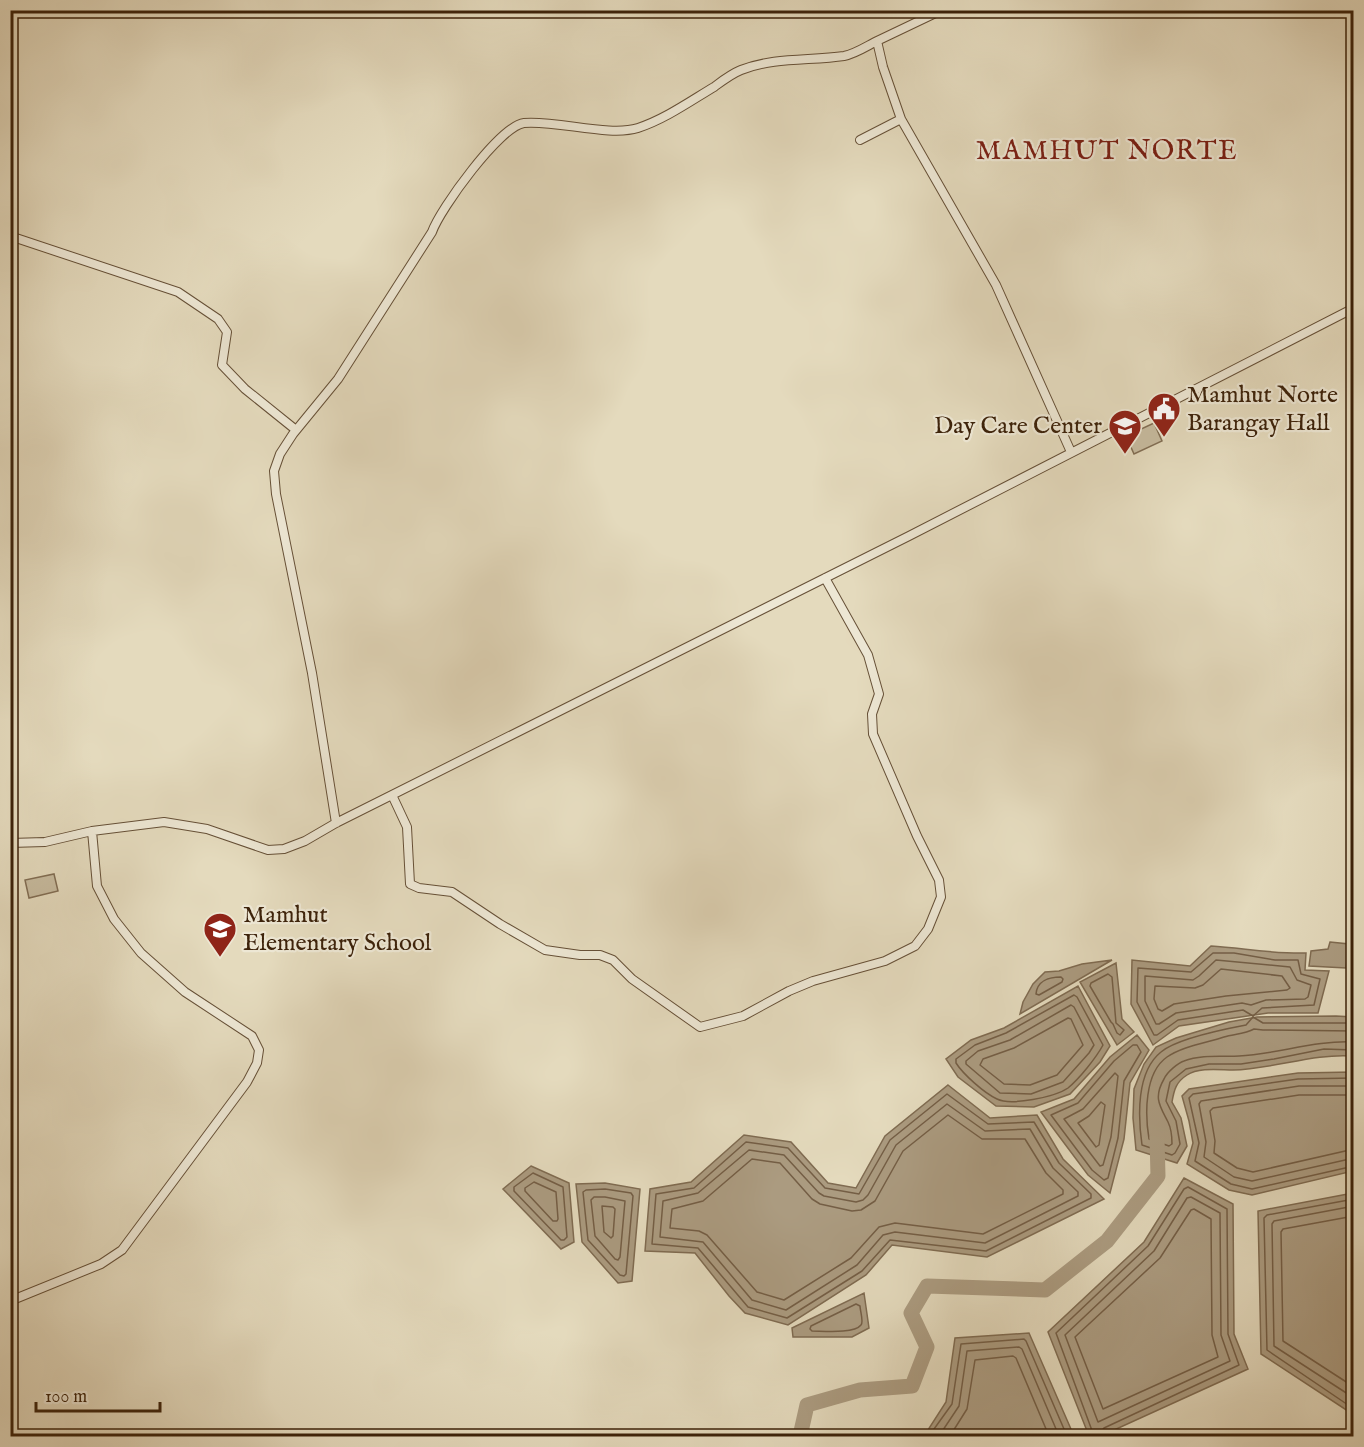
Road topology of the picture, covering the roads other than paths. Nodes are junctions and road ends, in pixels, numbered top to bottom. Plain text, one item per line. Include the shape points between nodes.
1 (942, 10) edge
2 (877, 41) junction
3 (901, 119) junction
4 (860, 140) dead end
5 (10, 236) edge
6 (1353, 308) edge
7 (296, 430) junction
8 (1071, 452) junction
9 (825, 578) junction
10 (393, 795) junction
11 (336, 823) junction
12 (92, 831) junction
13 (10, 843) edge
14 (10, 1301) edge

1 - 2 street
2 - 3 street
2 - 7 street via 847,55 779,60 740,70 671,113 636,129 616,131 522,123 506,132 441,213 338,379
3 - 4 street
3 - 8 street via 996,285
5 - 7 street via 178,292 218,319 227,332 222,365
6 - 8 street
7 - 11 street via 280,454 275,482
8 - 9 street
9 - 10 street
9 - 10 street via 868,656 879,694 872,714 873,734 939,880 941,897 928,929 915,946 885,961 797,987 743,1016 700,1027 632,979 614,960 545,950 452,892 410,884 407,827
10 - 11 street
11 - 12 street via 305,841 268,850 207,829 164,822
12 - 13 street via 45,842
12 - 14 street via 97,886 114,919 141,953 186,992 252,1036 259,1050 257,1063 247,1082 122,1250 101,1264

